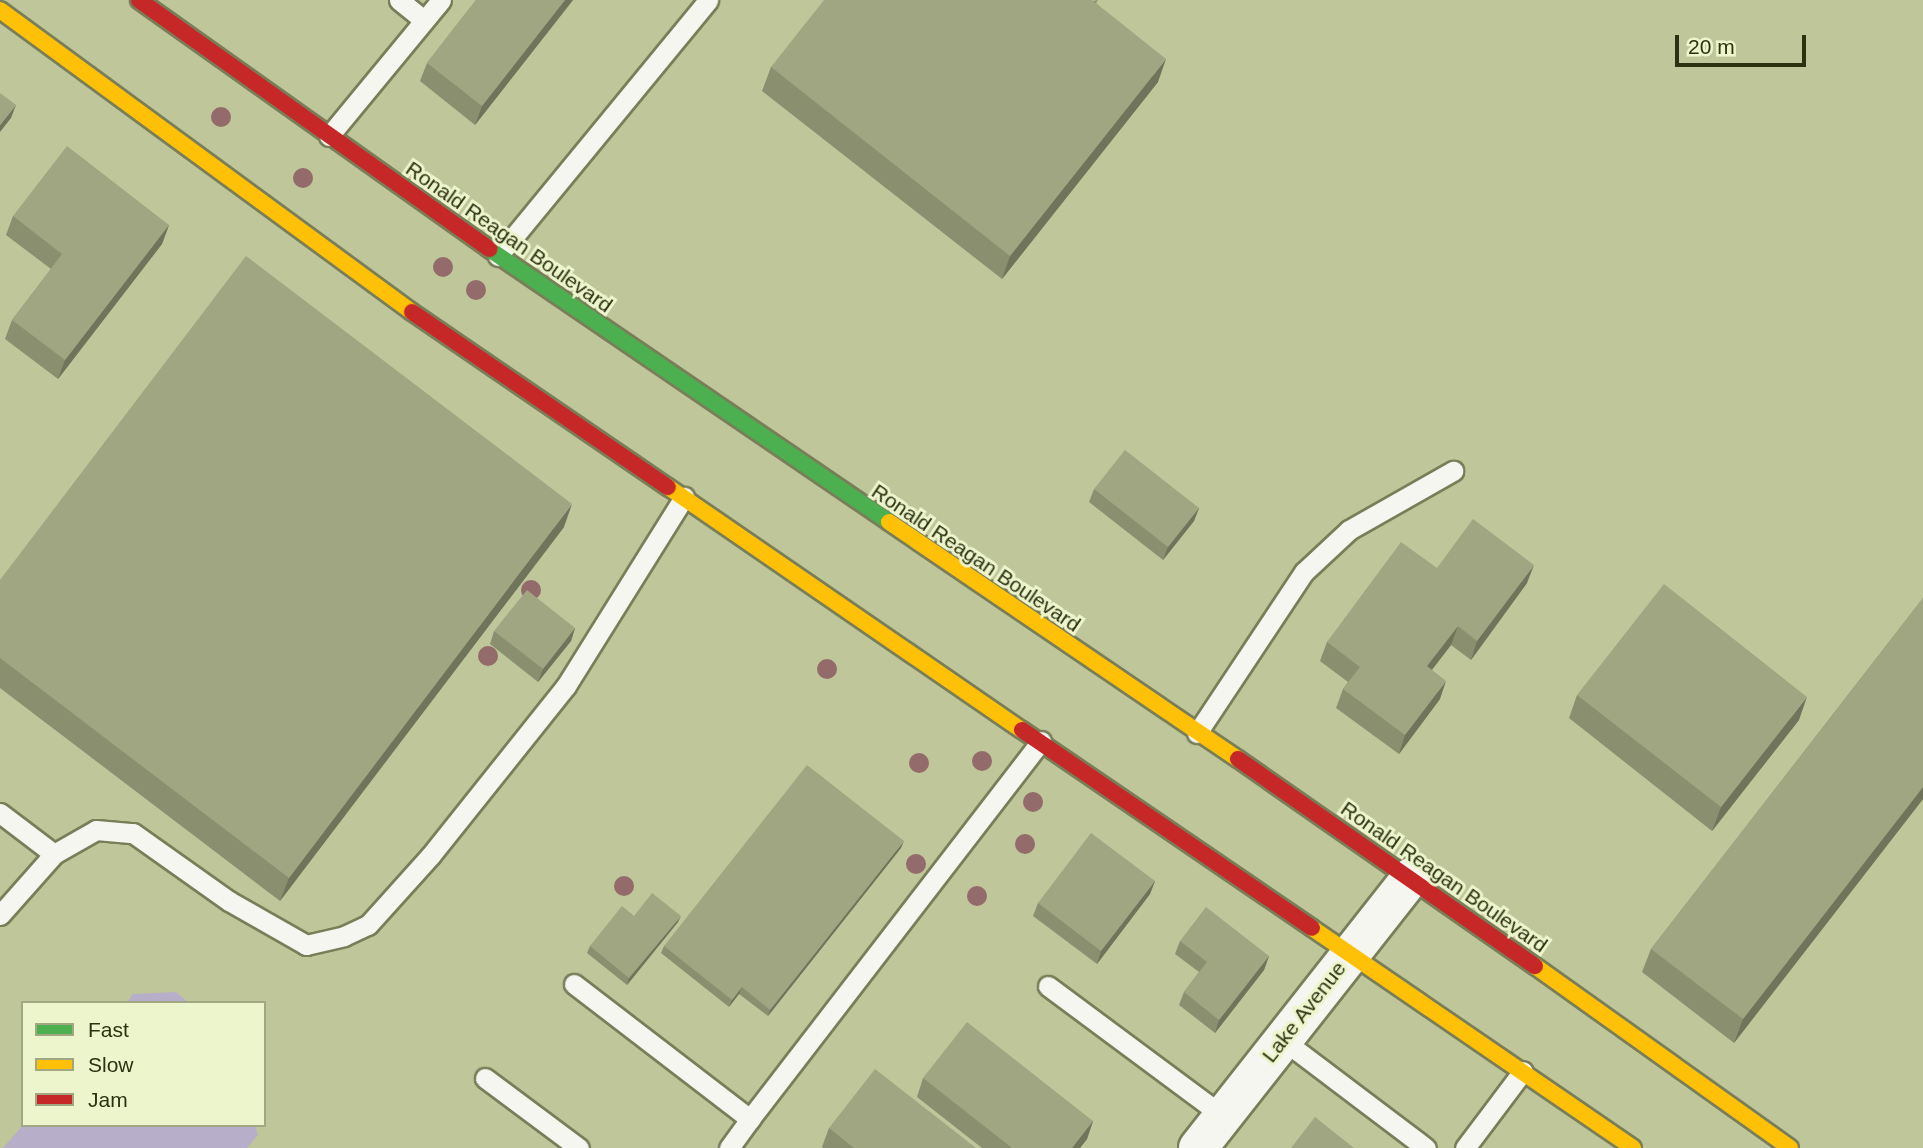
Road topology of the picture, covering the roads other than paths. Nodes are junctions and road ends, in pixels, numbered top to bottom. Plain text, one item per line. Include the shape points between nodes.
1 (139, 0) edge
2 (399, 0) edge
3 (441, 0) edge
4 (708, 0) edge
5 (0, 9) edge
6 (424, 20) junction
7 (329, 136) junction
8 (498, 256) junction
9 (1453, 471) dead end
10 (684, 497) junction
11 (1197, 733) junction
12 (1041, 741) junction
13 (0, 813) edge
14 (54, 854) junction
15 (1410, 877) junction
16 (0, 915) edge
17 (1351, 951) junction
18 (574, 984) dead end
19 (1048, 986) dead end
20 (1283, 1040) junction
21 (1523, 1071) junction
22 (485, 1078) dead end
23 (1223, 1116) junction
24 (750, 1119) junction
25 (579, 1148) edge
26 (729, 1148) edge
27 (1198, 1148) edge
28 (1426, 1148) edge
29 (1465, 1148) edge
30 (1633, 1148) edge
31 (1790, 1148) edge

1 - 7 main road, Ronald Reagan Boulevard
2 - 6 lane
3 - 6 lane
4 - 8 lane
5 - 10 main road via 425,321
6 - 7 lane
7 - 8 main road, Ronald Reagan Boulevard
8 - 11 main road, Ronald Reagan Boulevard
9 - 11 lane via 1349,530 1304,572
10 - 12 main road
10 - 14 lane via 566,686 431,855 368,925 306,944 229,901 133,833 96,830
11 - 15 main road, Ronald Reagan Boulevard
12 - 17 main road
12 - 24 lane
13 - 14 lane
14 - 16 lane
15 - 17 street, Lake Avenue
15 - 31 main road, Ronald Reagan Boulevard
17 - 20 street, Lake Avenue
17 - 21 main road
18 - 24 lane
19 - 23 lane
20 - 23 street, Lake Avenue
20 - 28 lane
21 - 29 lane
21 - 30 main road
22 - 25 lane
23 - 27 street, Lake Avenue
24 - 26 lane

